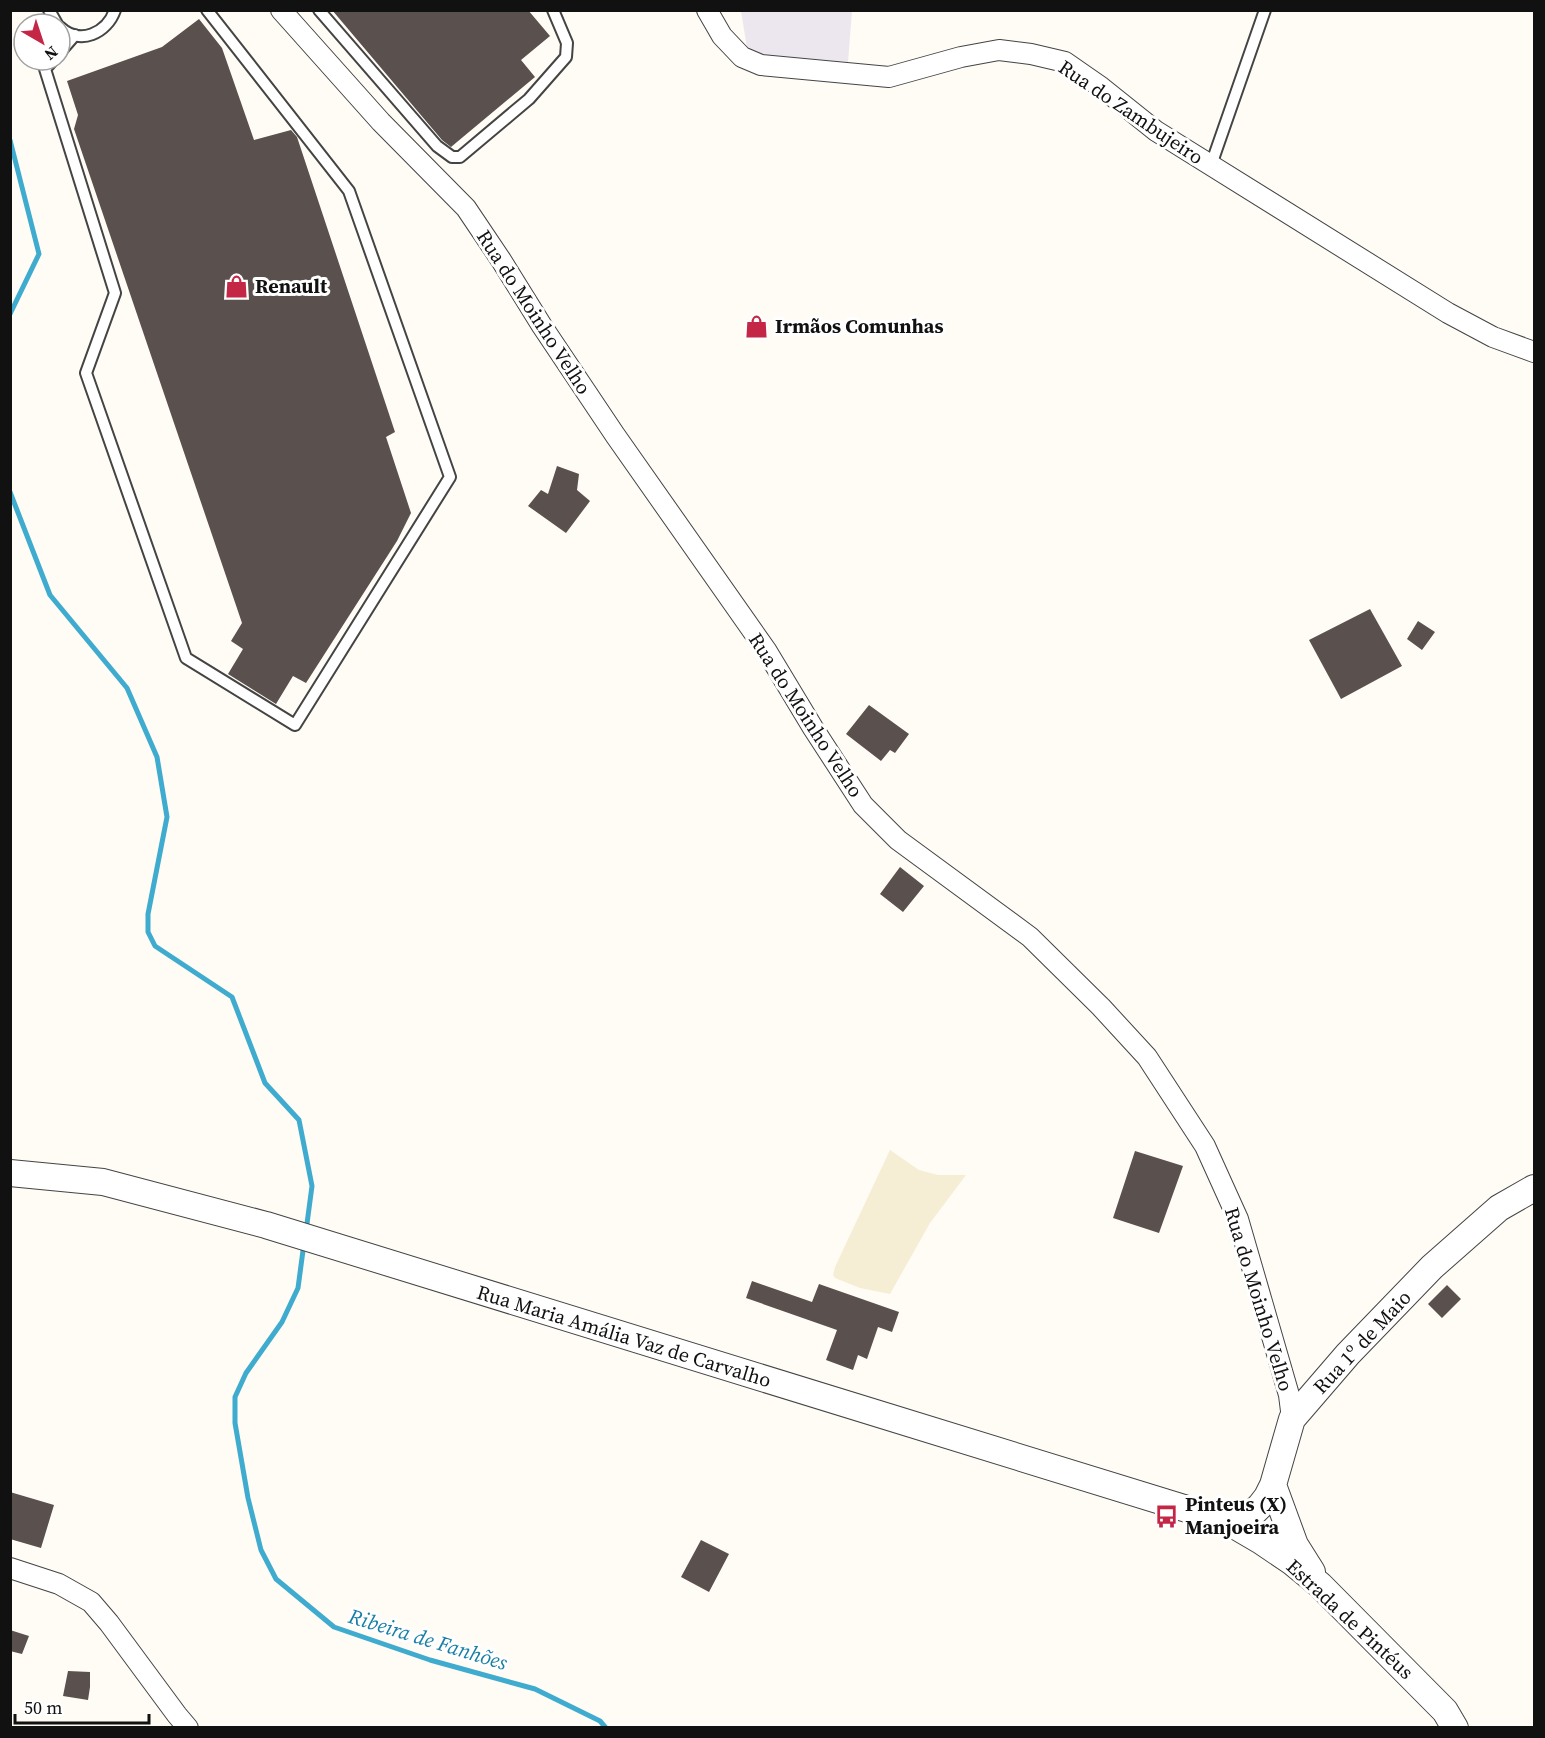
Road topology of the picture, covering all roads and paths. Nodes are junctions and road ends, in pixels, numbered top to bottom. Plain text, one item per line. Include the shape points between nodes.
1 (115, 10) edge
2 (207, 10) edge
3 (281, 10) edge
4 (318, 10) edge
5 (553, 10) edge
6 (707, 10) edge
7 (1265, 10) edge
8 (72, 34) edge
9 (75, 35) junction
10 (72, 38) edge
11 (46, 72) edge
12 (1210, 165) junction
13 (1534, 352) edge
14 (10, 1173) edge
15 (1534, 1188) edge
16 (1292, 1419) junction
17 (1273, 1485) junction
18 (1232, 1524) junction
19 (10, 1568) edge
20 (1320, 1585) junction
21 (188, 1728) edge
22 (1455, 1728) edge

1 - 9 lane via 109,24 99,32
2 - 11 lane via 349,191 450,477 295,725 186,658 86,373 115,293
3 - 16 street, Rua do Moinho Velho via 381,122 466,208 615,435 766,650 863,805 898,840 1030,937 1147,1057 1205,1146 1238,1219 1289,1395
4 - 5 lane via 437,146 452,158 460,157 529,99 566,57 567,43
6 - 12 street, Rua do Zambujeiro via 722,36 742,57 761,65 889,77 999,50 1065,62 1156,131
7 - 12 lane
8 - 9 lane
9 - 10 lane
12 - 13 street, Rua do Zambujeiro via 1448,313 1493,337
14 - 18 street, Rua Maria Amália Vaz de Carvalho via 104,1182 266,1225
15 - 16 street, Rua 1º de Maio via 1499,1208 1432,1267
16 - 17 street, Rua 1º de Maio
17 - 18 street, Rua 1º de Maio via 1252,1514
17 - 20 street via 1295,1545
18 - 20 street, Estrada de Pintéus
19 - 21 street via 59,1584 91,1602
20 - 22 street, Estrada de Pintéus via 1445,1711

